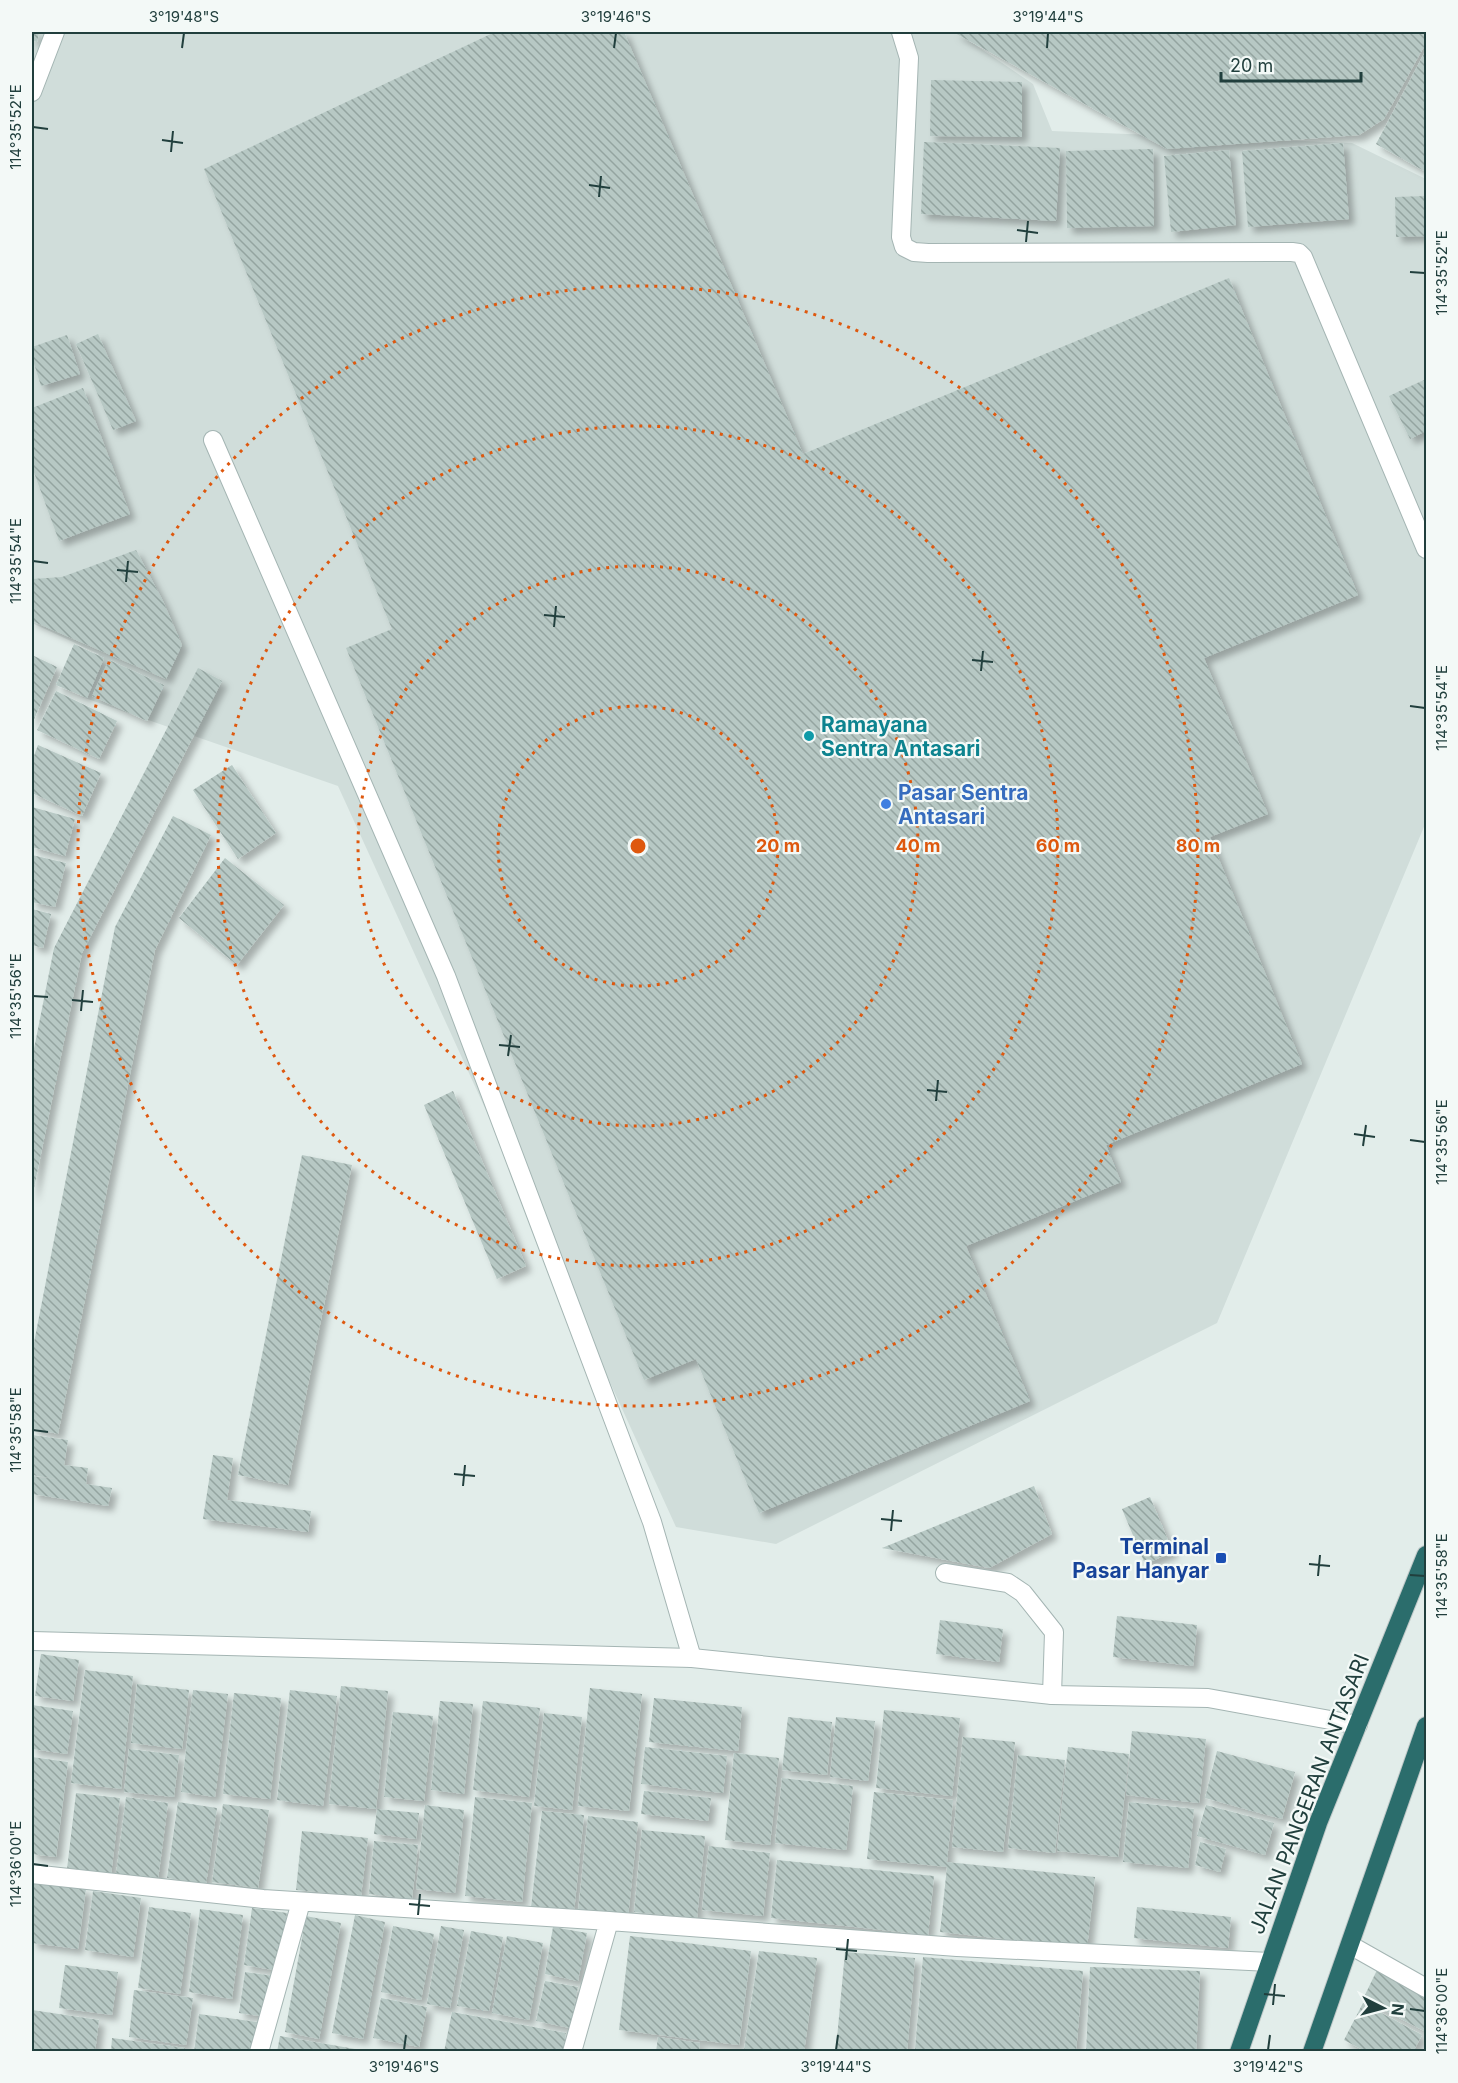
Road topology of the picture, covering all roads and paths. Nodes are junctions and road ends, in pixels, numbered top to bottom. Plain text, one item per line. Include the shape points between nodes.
1 (55, 32) edge
2 (902, 32) edge
3 (32, 92) edge
4 (213, 440) dead end
5 (1426, 549) edge
6 (1426, 1555) edge
7 (945, 1573) dead end
8 (32, 1641) edge
9 (692, 1658) junction
10 (1052, 1695) junction
11 (1358, 1725) junction
12 (1426, 1726) edge
13 (32, 1874) edge
14 (301, 1902) junction
15 (609, 1921) junction
16 (1350, 1945) junction
17 (1270, 1962) junction
18 (1426, 1988) edge
19 (260, 2052) edge
20 (572, 2052) edge
21 (1239, 2052) edge
22 (1312, 2052) edge

1 - 3 street
2 - 5 street via 909,58 901,237 904,247 928,253 1299,253
4 - 9 street via 446,976 652,1522
6 - 11 highway, JALAN PANGERAN ANTASARI
7 - 10 street via 1008,1583 1023,1593 1054,1632
8 - 9 street
9 - 10 street
10 - 11 street via 1208,1698
11 - 17 highway, JALAN PANGERAN ANTASARI via 1318,1823
12 - 16 highway
13 - 14 street
14 - 15 street
14 - 19 street
15 - 17 street via 957,1947
15 - 20 street
16 - 18 street
16 - 22 highway
17 - 21 highway, JALAN PANGERAN ANTASARI

